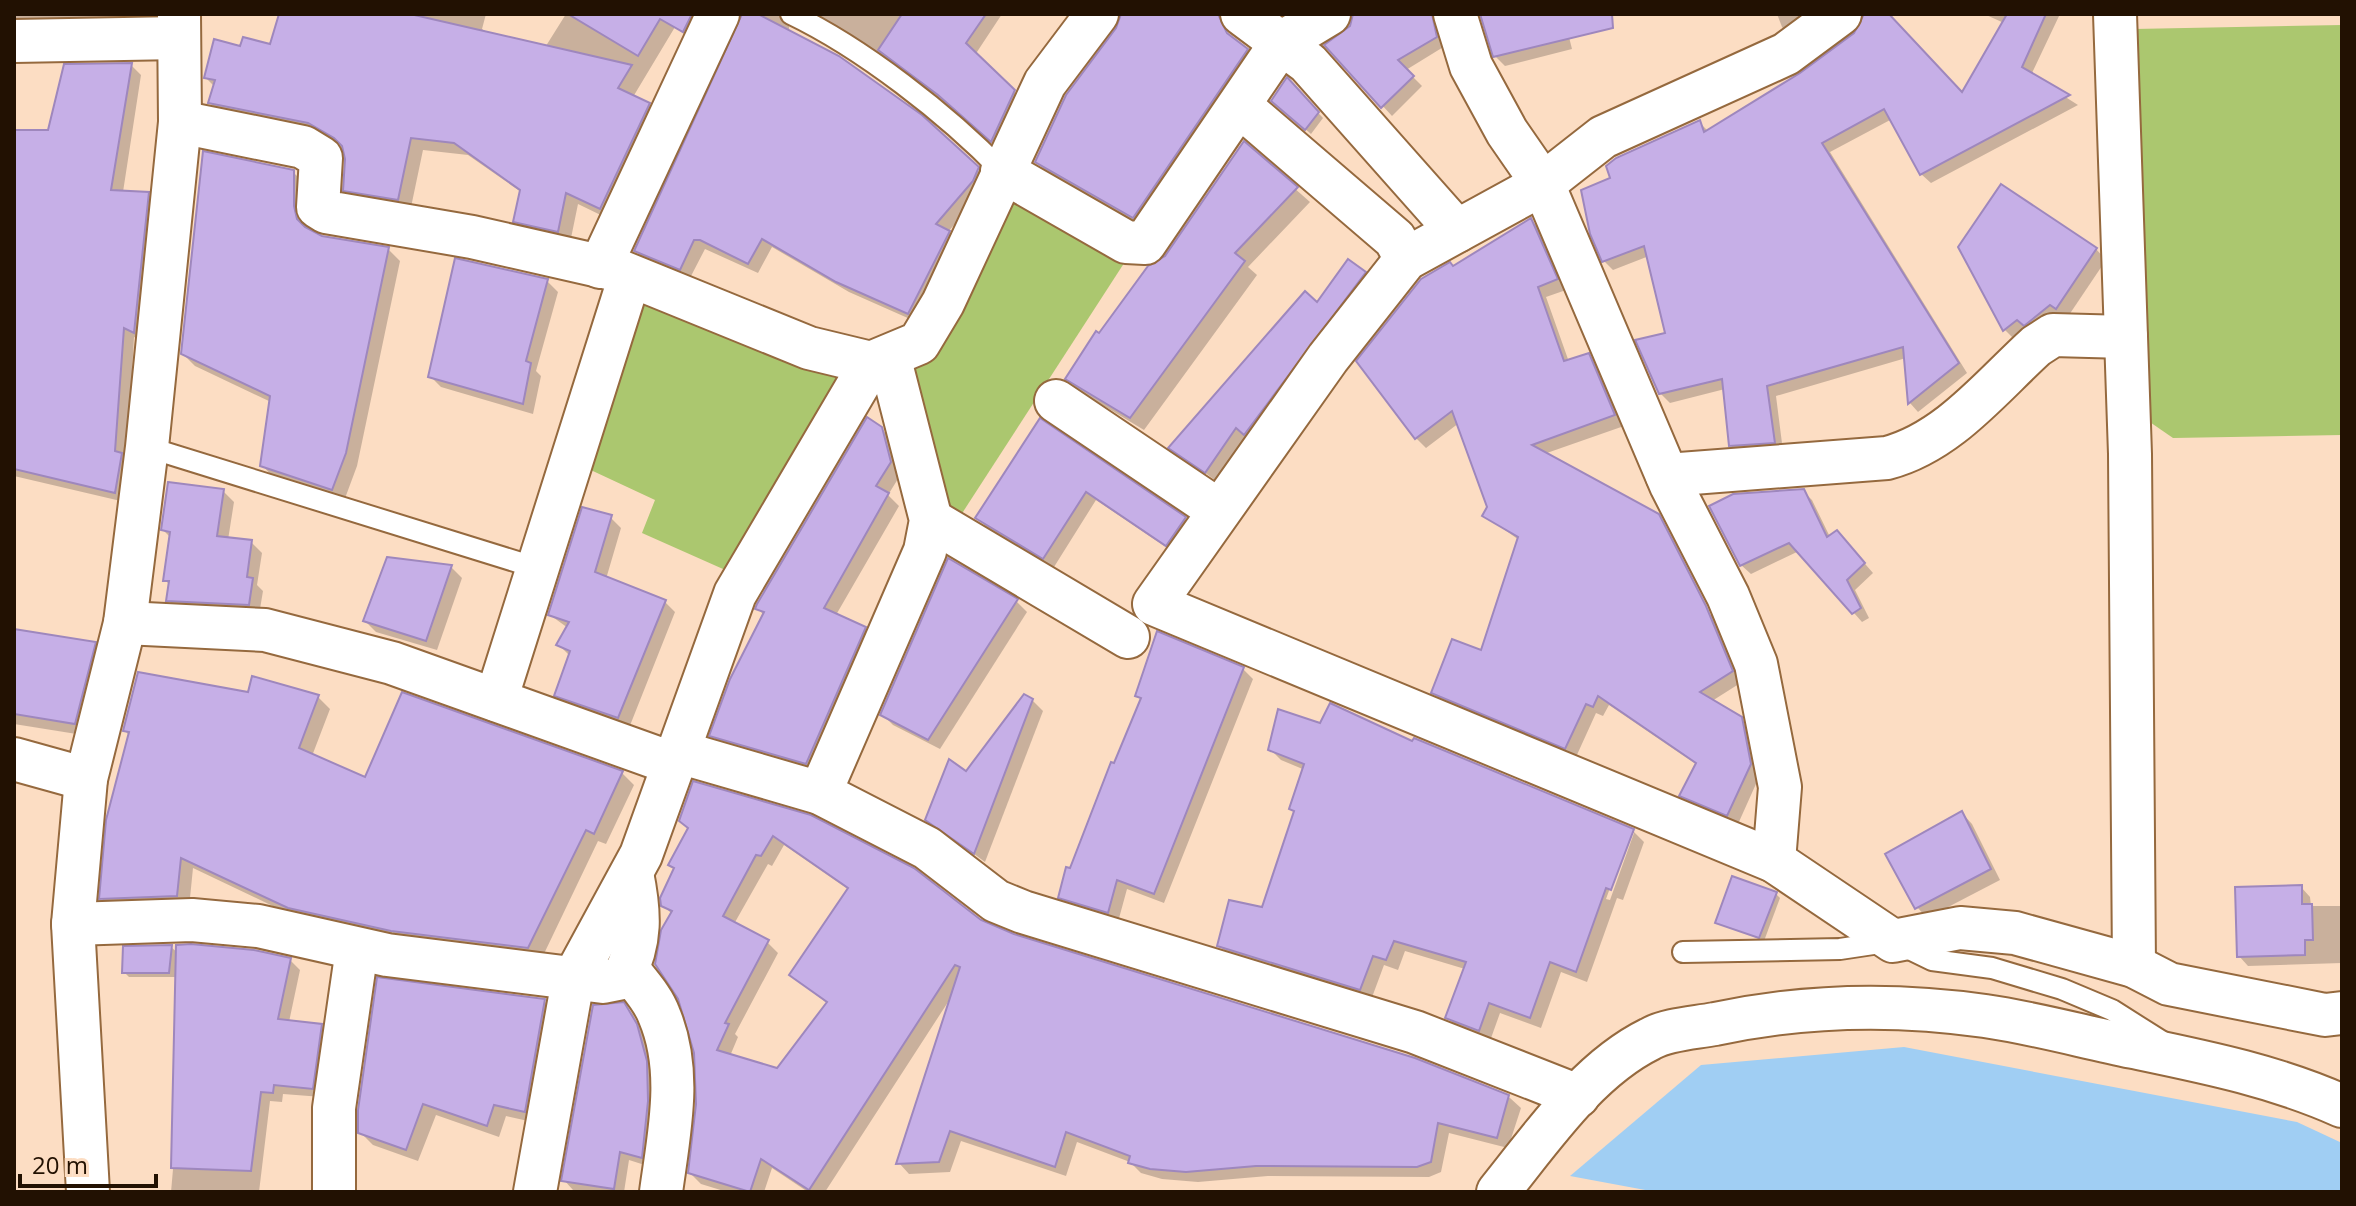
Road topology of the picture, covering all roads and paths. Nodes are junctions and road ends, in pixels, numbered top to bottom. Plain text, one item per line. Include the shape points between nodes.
1 (718, 14) edge
2 (791, 14) edge
3 (1097, 14) edge
4 (1242, 14) edge
5 (1329, 14) edge
6 (1455, 14) edge
7 (1840, 14) edge
8 (2115, 14) edge
9 (179, 26) edge
10 (14, 41) edge
11 (1281, 43) junction
12 (1240, 106) junction
13 (180, 122) junction
14 (1002, 171) junction
15 (1543, 184) junction
16 (1457, 231) junction
17 (1406, 259) junction
18 (615, 272) junction
19 (2126, 337) junction
20 (880, 359) junction
21 (1056, 401) dead end
22 (147, 447) junction
23 (1667, 475) junction
24 (1218, 510) junction
25 (931, 520) junction
26 (537, 568) junction
27 (125, 623) junction
28 (1128, 637) dead end
29 (496, 700) junction
30 (676, 758) junction
31 (14, 759) edge
32 (86, 779) junction
33 (820, 793) junction
34 (1774, 861) junction
35 (632, 873) junction
36 (73, 924) junction
37 (1893, 941) junction
38 (357, 949) junction
39 (1683, 952) dead end
40 (2134, 966) junction
41 (628, 969) junction
42 (573, 980) junction
43 (2342, 1013) edge
44 (2178, 1057) junction
45 (1578, 1096) junction
46 (2342, 1106) edge
47 (88, 1192) edge
48 (334, 1192) edge
49 (535, 1192) edge
50 (661, 1192) edge
51 (1498, 1192) edge

1 - 18 street
2 - 14 lane via 880,68
3 - 14 street via 1045,83
4 - 11 street
5 - 11 street
6 - 15 street via 1471,66
7 - 15 street via 1786,54 1603,137
8 - 19 street
9 - 10 street
9 - 13 street
11 - 12 street
11 - 16 street via 1308,63
12 - 14 street via 1145,243 1126,242
12 - 17 street via 1395,239
13 - 18 street via 303,147 321,158 318,207 326,212 472,237
13 - 22 street
14 - 20 street via 943,303 919,343
15 - 16 street
15 - 23 street
16 - 17 street
17 - 24 street
18 - 20 street via 809,348
18 - 26 street
19 - 23 street via 2053,335 1940,434 1913,451 1887,458
19 - 40 street
20 - 25 street
20 - 30 street via 735,594
21 - 24 street
22 - 26 lane
22 - 27 street
23 - 34 street via 1756,664 1780,787
24 - 34 street via 1154,604
25 - 28 street
25 - 33 street via 925,551
26 - 29 street
27 - 29 street via 265,630 392,663
27 - 32 street
29 - 30 street
30 - 33 street
30 - 35 street
31 - 32 street
32 - 36 street
33 - 45 street via 927,848 996,901 1023,912 1415,1032
34 - 37 street
35 - 41 street via 641,915
35 - 42 street
36 - 38 street via 225,923
36 - 47 street
37 - 39 lane via 1840,949
37 - 40 street via 1960,928 2015,933
37 - 44 lane via 1932,960 1992,968 2062,989 2112,1010
38 - 42 street
38 - 48 street via 334,1108
40 - 43 street via 2169,984 2325,1015
41 - 42 street via 623,978
41 - 50 street via 659,1012 673,1056
42 - 49 street
44 - 45 street via 1987,1016 1892,1007 1813,1009 1653,1037 1623,1054
44 - 46 street via 2301,1087
45 - 51 street

